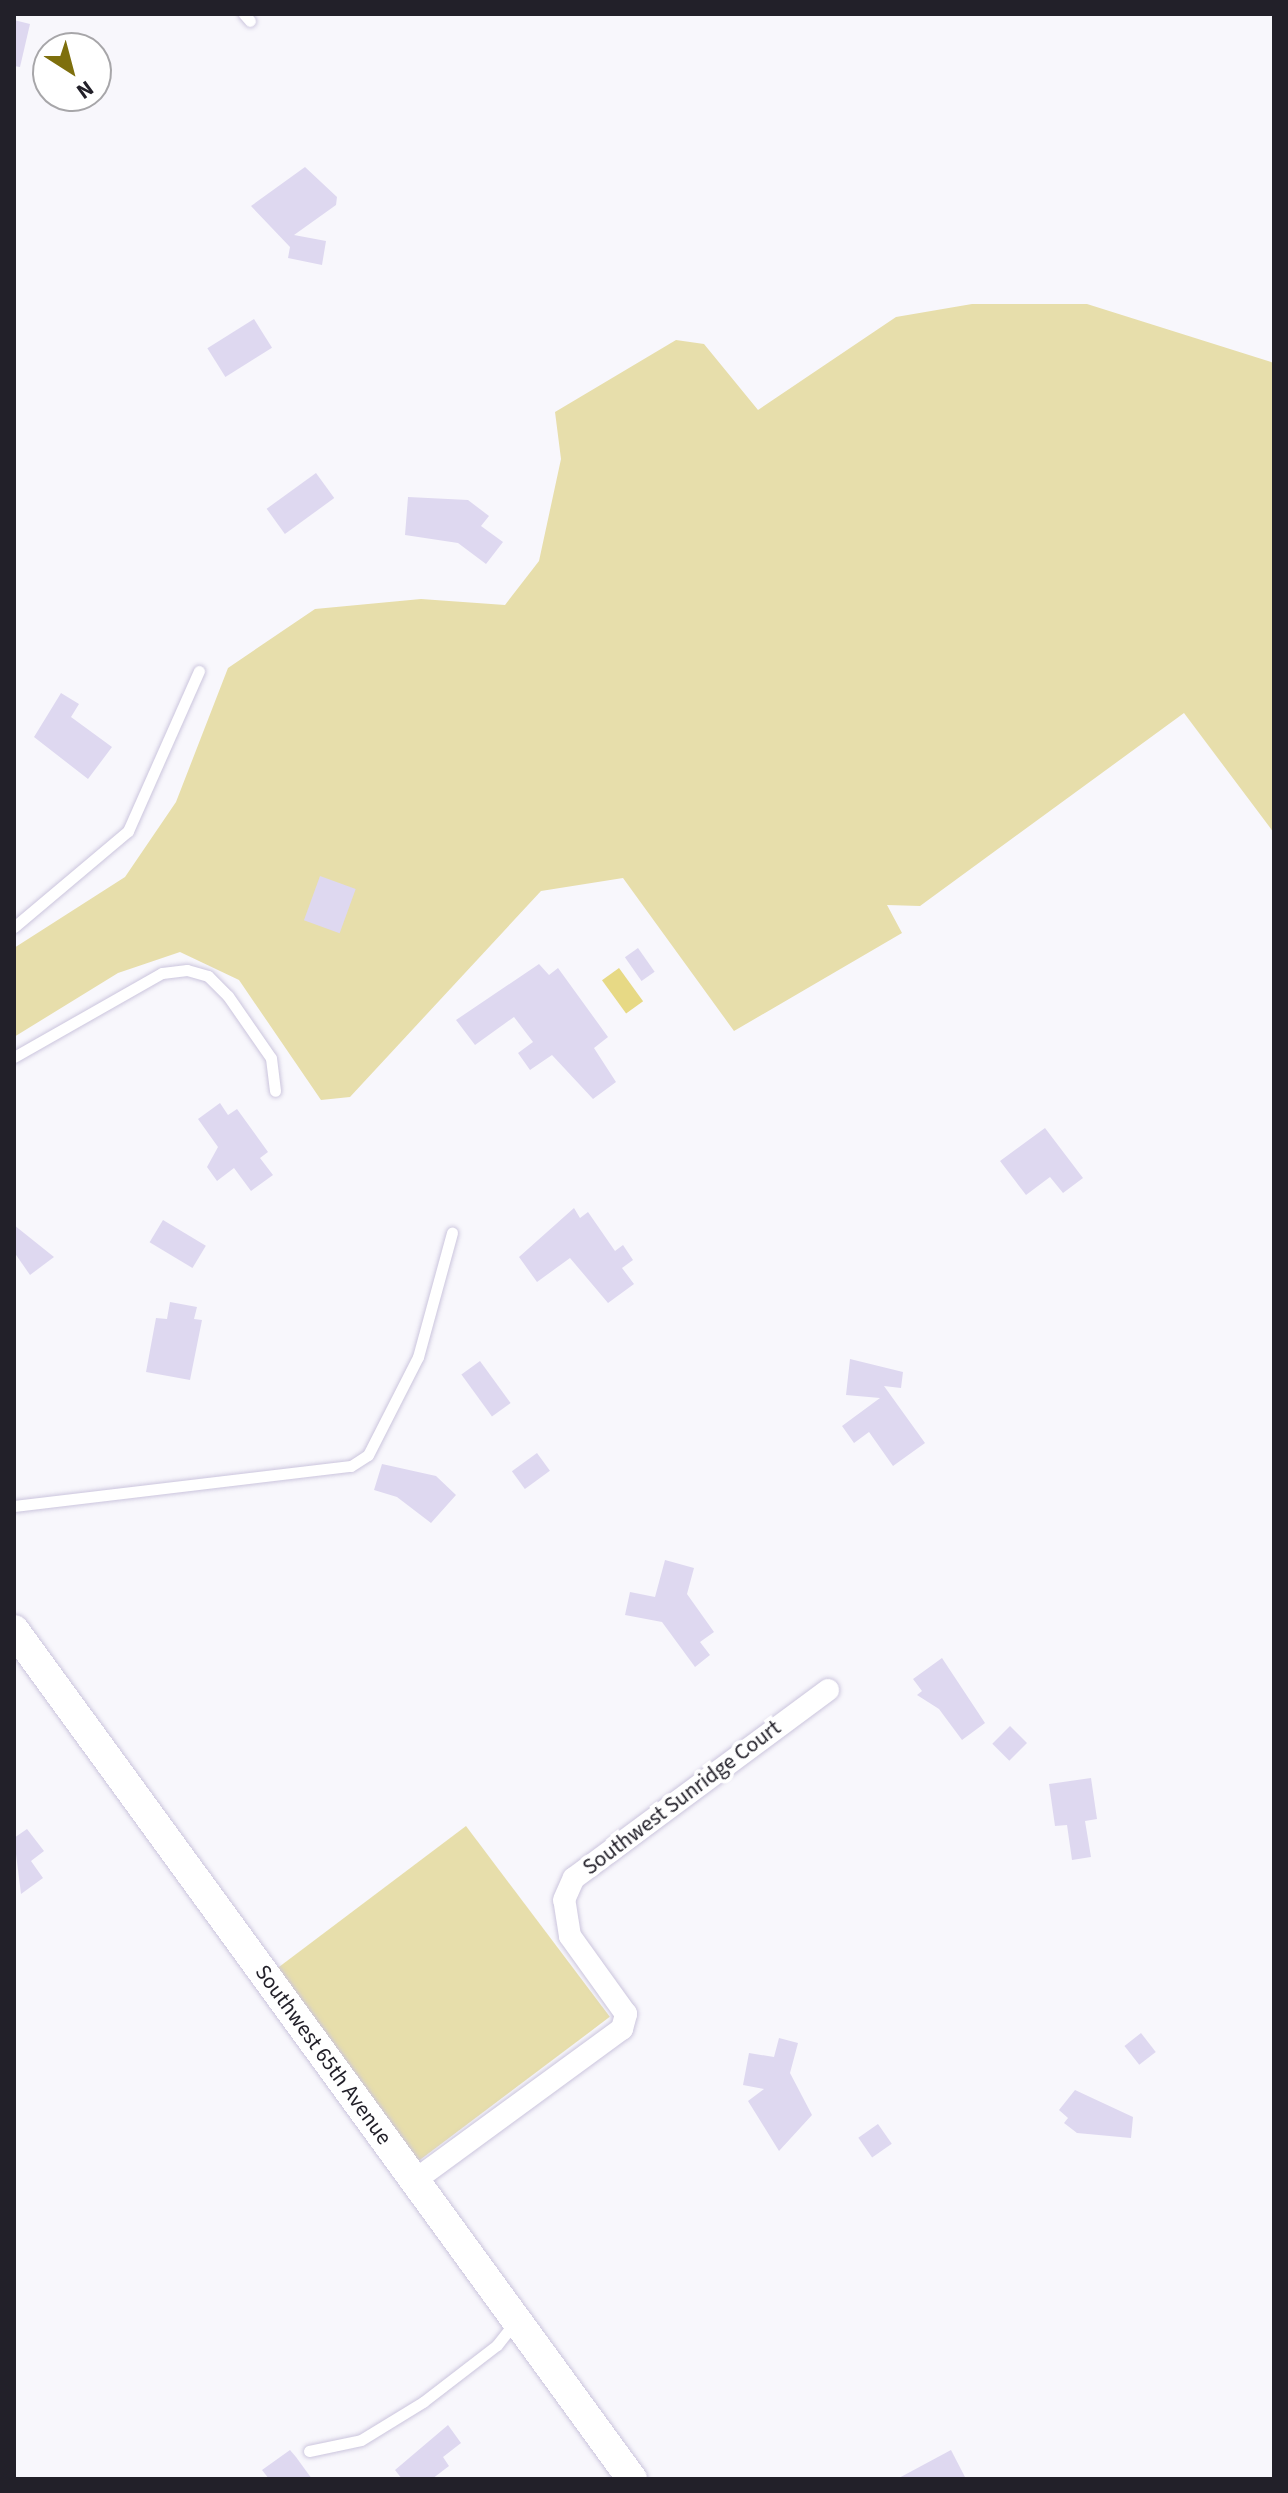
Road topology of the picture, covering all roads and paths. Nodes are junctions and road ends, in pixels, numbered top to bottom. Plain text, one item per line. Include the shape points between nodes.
1 (199, 671) dead end
2 (14, 927) edge
3 (14, 1057) edge
4 (275, 1091) dead end
5 (452, 1233) dead end
6 (14, 1506) edge
7 (14, 1630) edge
8 (828, 1690) dead end
9 (414, 2181) junction
10 (516, 2321) junction
11 (309, 2451) dead end
12 (632, 2479) edge

1 - 2 lane via 128,831
3 - 4 lane via 162,973 187,970 208,976 228,996 271,1058
5 - 6 lane via 418,1357 359,1460
7 - 9 main road, Southwest 65th Avenue
8 - 9 street, Southwest Sunridge Court via 574,1878 564,1900 570,1936 626,2014 622,2029
9 - 10 main road, Southwest 65th Avenue
10 - 11 lane via 497,2345 423,2402 361,2440
10 - 12 main road, Southwest 65th Avenue

